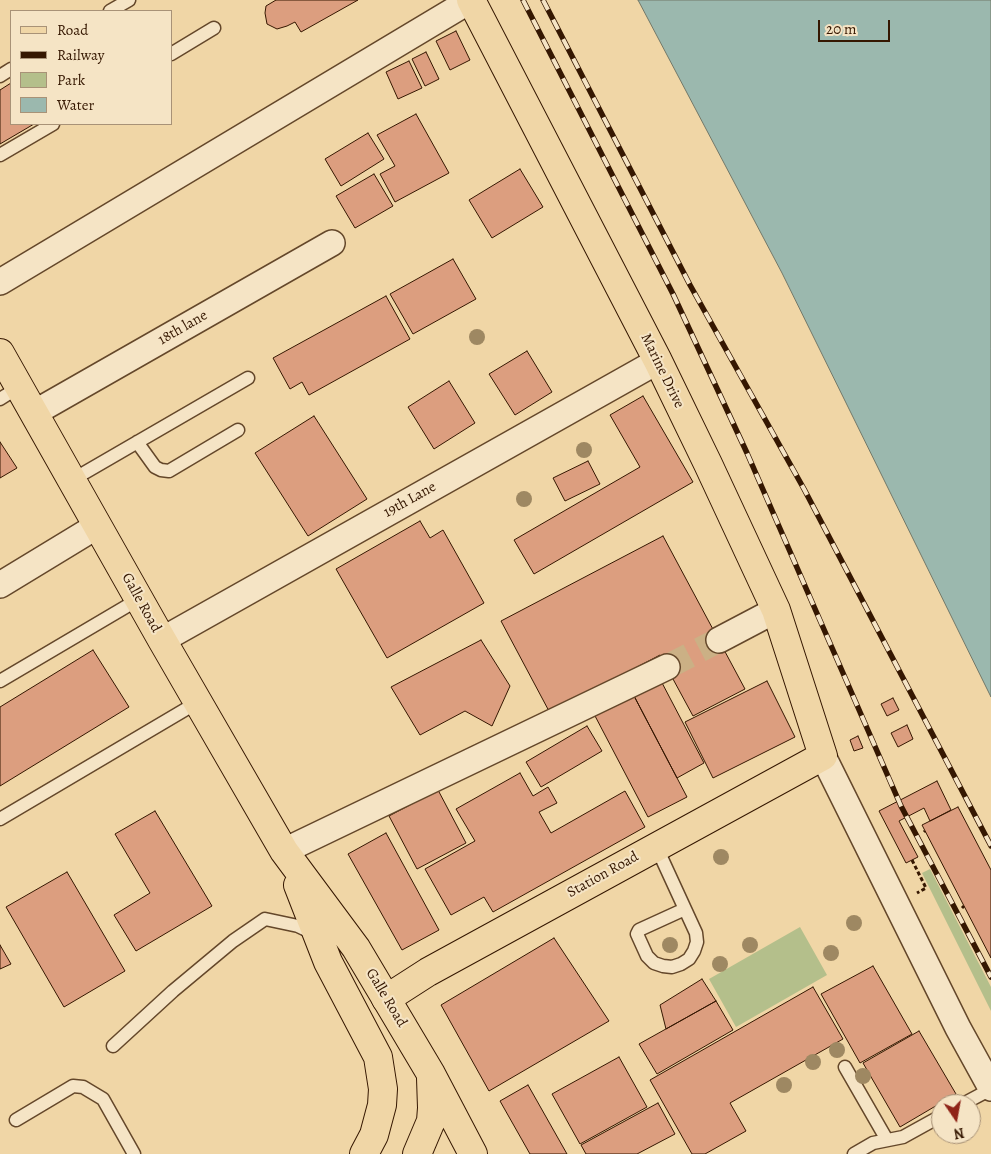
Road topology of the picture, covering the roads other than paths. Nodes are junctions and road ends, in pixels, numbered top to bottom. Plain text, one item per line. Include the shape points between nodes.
1 (129, 0) edge
2 (471, 0) edge
3 (112, 10) edge
4 (214, 28) dead end
5 (172, 53) edge
6 (51, 125) edge
7 (0, 155) edge
8 (332, 243) dead end
9 (0, 282) edge
10 (0, 354) edge
11 (658, 361) junction
12 (248, 378) dead end
13 (9, 393) edge
14 (34, 413) junction
15 (238, 430) dead end
16 (138, 442) junction
17 (72, 480) junction
18 (97, 526) junction
19 (0, 585) edge
20 (139, 599) junction
21 (776, 610) junction
22 (162, 640) junction
23 (719, 640) tunnel mouth
24 (667, 667) tunnel mouth
25 (0, 681) edge
26 (198, 702) junction
27 (823, 756) junction
28 (0, 819) edge
29 (656, 846) junction
30 (284, 851) junction
31 (685, 909) junction
32 (318, 935) junction
33 (386, 999) junction
34 (113, 1046) dead end
35 (845, 1067) dead end
36 (431, 1074) junction
37 (991, 1089) edge
38 (16, 1120) dead end
39 (931, 1122) edge
40 (887, 1140) junction
41 (134, 1154) edge
42 (364, 1154) edge
43 (417, 1154) edge
44 (474, 1154) edge
45 (854, 1154) edge

1 - 3 lane
2 - 9 street
2 - 11 main road, Marine Drive
4 - 5 lane
6 - 7 lane
8 - 14 street, 18th lane
10 - 13 main road, Galle Road
11 - 21 main road, Marine Drive
11 - 22 street, 19th Lane
12 - 16 lane
13 - 14 main road, Galle Road
14 - 17 main road, Galle Road
15 - 16 lane via 169,470 155,467
16 - 17 lane
17 - 18 main road, Galle Road
18 - 19 street
18 - 20 main road, Galle Road
20 - 22 main road, Galle Road
20 - 25 lane
21 - 23 street
21 - 27 main road, Marine Drive
22 - 26 main road, Galle Road
24 - 30 street
26 - 28 lane
26 - 30 main road, Galle Road
27 - 29 main road, Station Road
27 - 37 street
29 - 31 lane
29 - 33 main road, Station Road via 428,972
30 - 32 main road, Galle Road
30 - 33 main road, Galle Road via 356,948
31 - 31 lane via 696,933 694,951 689,959 672,967 654,963 647,956 638,930
32 - 34 lane via 298,926 265,919 173,991
32 - 42 main road, Galle Road via 328,962 378,1057 382,1073 379,1121
33 - 36 main road, Galle Road
35 - 40 lane
36 - 43 main road via 431,1122
36 - 44 main road, Galle Road
38 - 41 lane via 73,1086 83,1087 103,1098
39 - 40 lane via 903,1137
40 - 45 lane via 873,1143

